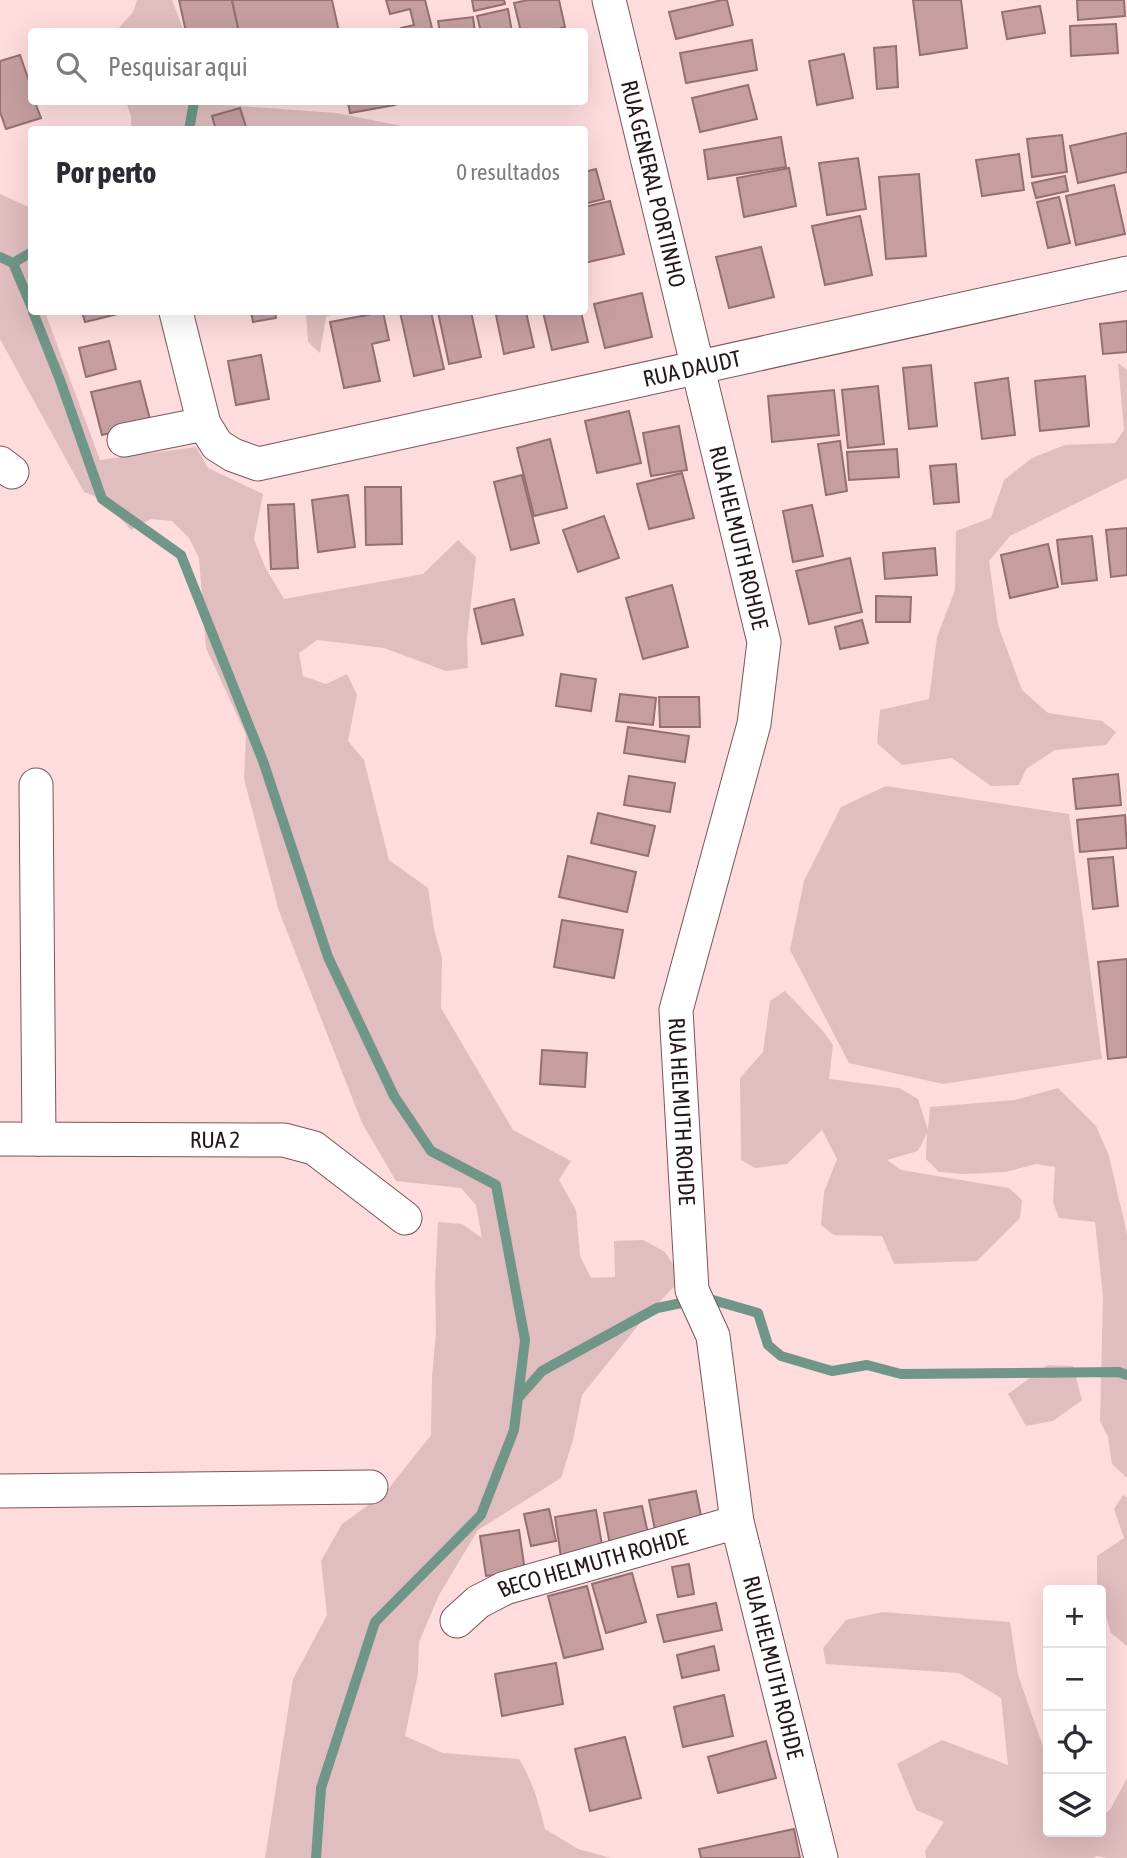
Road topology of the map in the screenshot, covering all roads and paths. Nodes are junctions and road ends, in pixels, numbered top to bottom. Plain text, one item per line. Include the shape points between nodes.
1 (609, 0) edge
2 (1127, 273) edge
3 (177, 315) edge
4 (699, 367) junction
5 (204, 424) junction
6 (124, 440) dead end
7 (36, 785) dead end
8 (0, 1139) edge
9 (39, 1139) junction
10 (405, 1218) dead end
11 (371, 1487) dead end
12 (0, 1491) edge
13 (737, 1522) junction
14 (457, 1621) dead end
15 (821, 1858) edge

1 - 4 street, RUA GENERAL PORTINHO
2 - 4 street, RUA DAUDT
3 - 5 street
4 - 5 street, RUA DAUDT via 258,464 217,445
4 - 13 street, RUA HELMUTH ROHDE via 764,642 754,724 676,1010 692,1290 713,1336
5 - 6 street
7 - 9 street
8 - 9 street, RUA 2
9 - 10 street, RUA 2 via 284,1140 314,1148
11 - 12 street
13 - 14 street, BECO HELMUTH ROHDE via 505,1588 478,1602
13 - 15 street, RUA HELMUTH ROHDE

